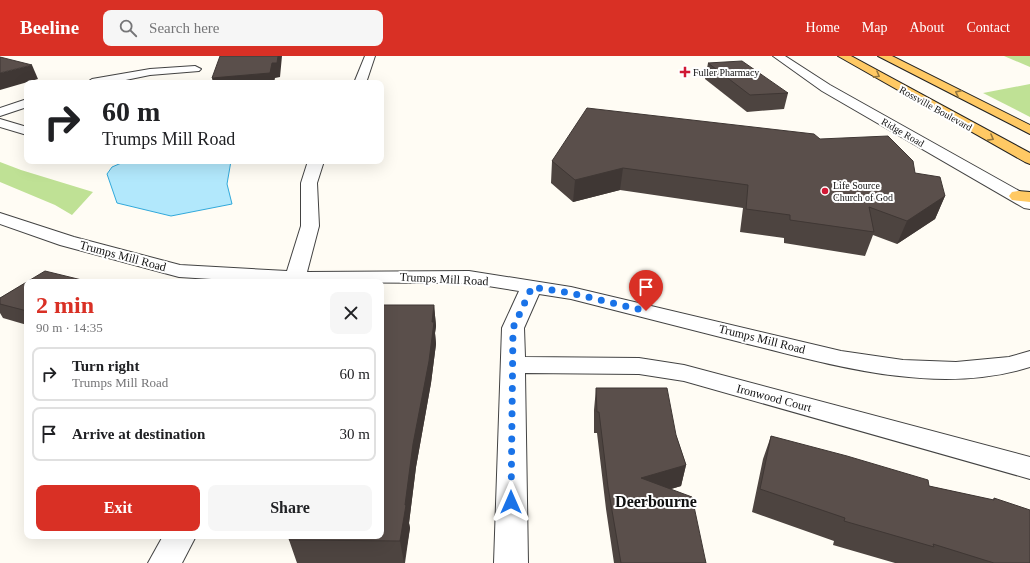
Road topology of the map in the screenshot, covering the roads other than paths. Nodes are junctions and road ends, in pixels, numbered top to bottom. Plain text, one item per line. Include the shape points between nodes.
1 (370, 56) edge
2 (778, 56) edge
3 (843, 56) edge
4 (882, 56) edge
5 (200, 57) edge
6 (195, 68) junction
7 (108, 80) edge
8 (189, 80) dead end
9 (361, 80) edge
10 (24, 104) edge
11 (0, 112) edge
12 (0, 123) edge
13 (24, 130) edge
14 (1030, 130) edge
15 (1030, 159) edge
16 (315, 164) edge
17 (1026, 199) edge
18 (0, 218) edge
19 (282, 279) edge
20 (295, 279) edge
21 (327, 279) edge
22 (532, 287) junction
23 (1030, 359) edge
24 (512, 365) junction
25 (1030, 468) edge
26 (178, 539) edge
27 (165, 563) edge
28 (511, 563) edge

1 - 9 street
2 - 17 street, Ridge Road via 826,88
3 -> 15 main road, Rossville Boulevard
14 -> 4 main road, Rossville Boulevard
5 - 6 street
6 - 7 street via 150,72
6 - 8 street
10 - 11 street
12 - 13 street
16 - 20 street via 309,183 310,226
18 - 19 street, Trumps Mill Road via 67,241 179,271
21 - 22 street, Trumps Mill Road via 469,277
22 - 23 street, Trumps Mill Road via 571,293 856,361 903,368 956,370 1010,365
22 - 24 street via 513,328
24 - 25 street, Ironwood Court via 639,366 684,373
24 - 28 street
26 - 27 street

